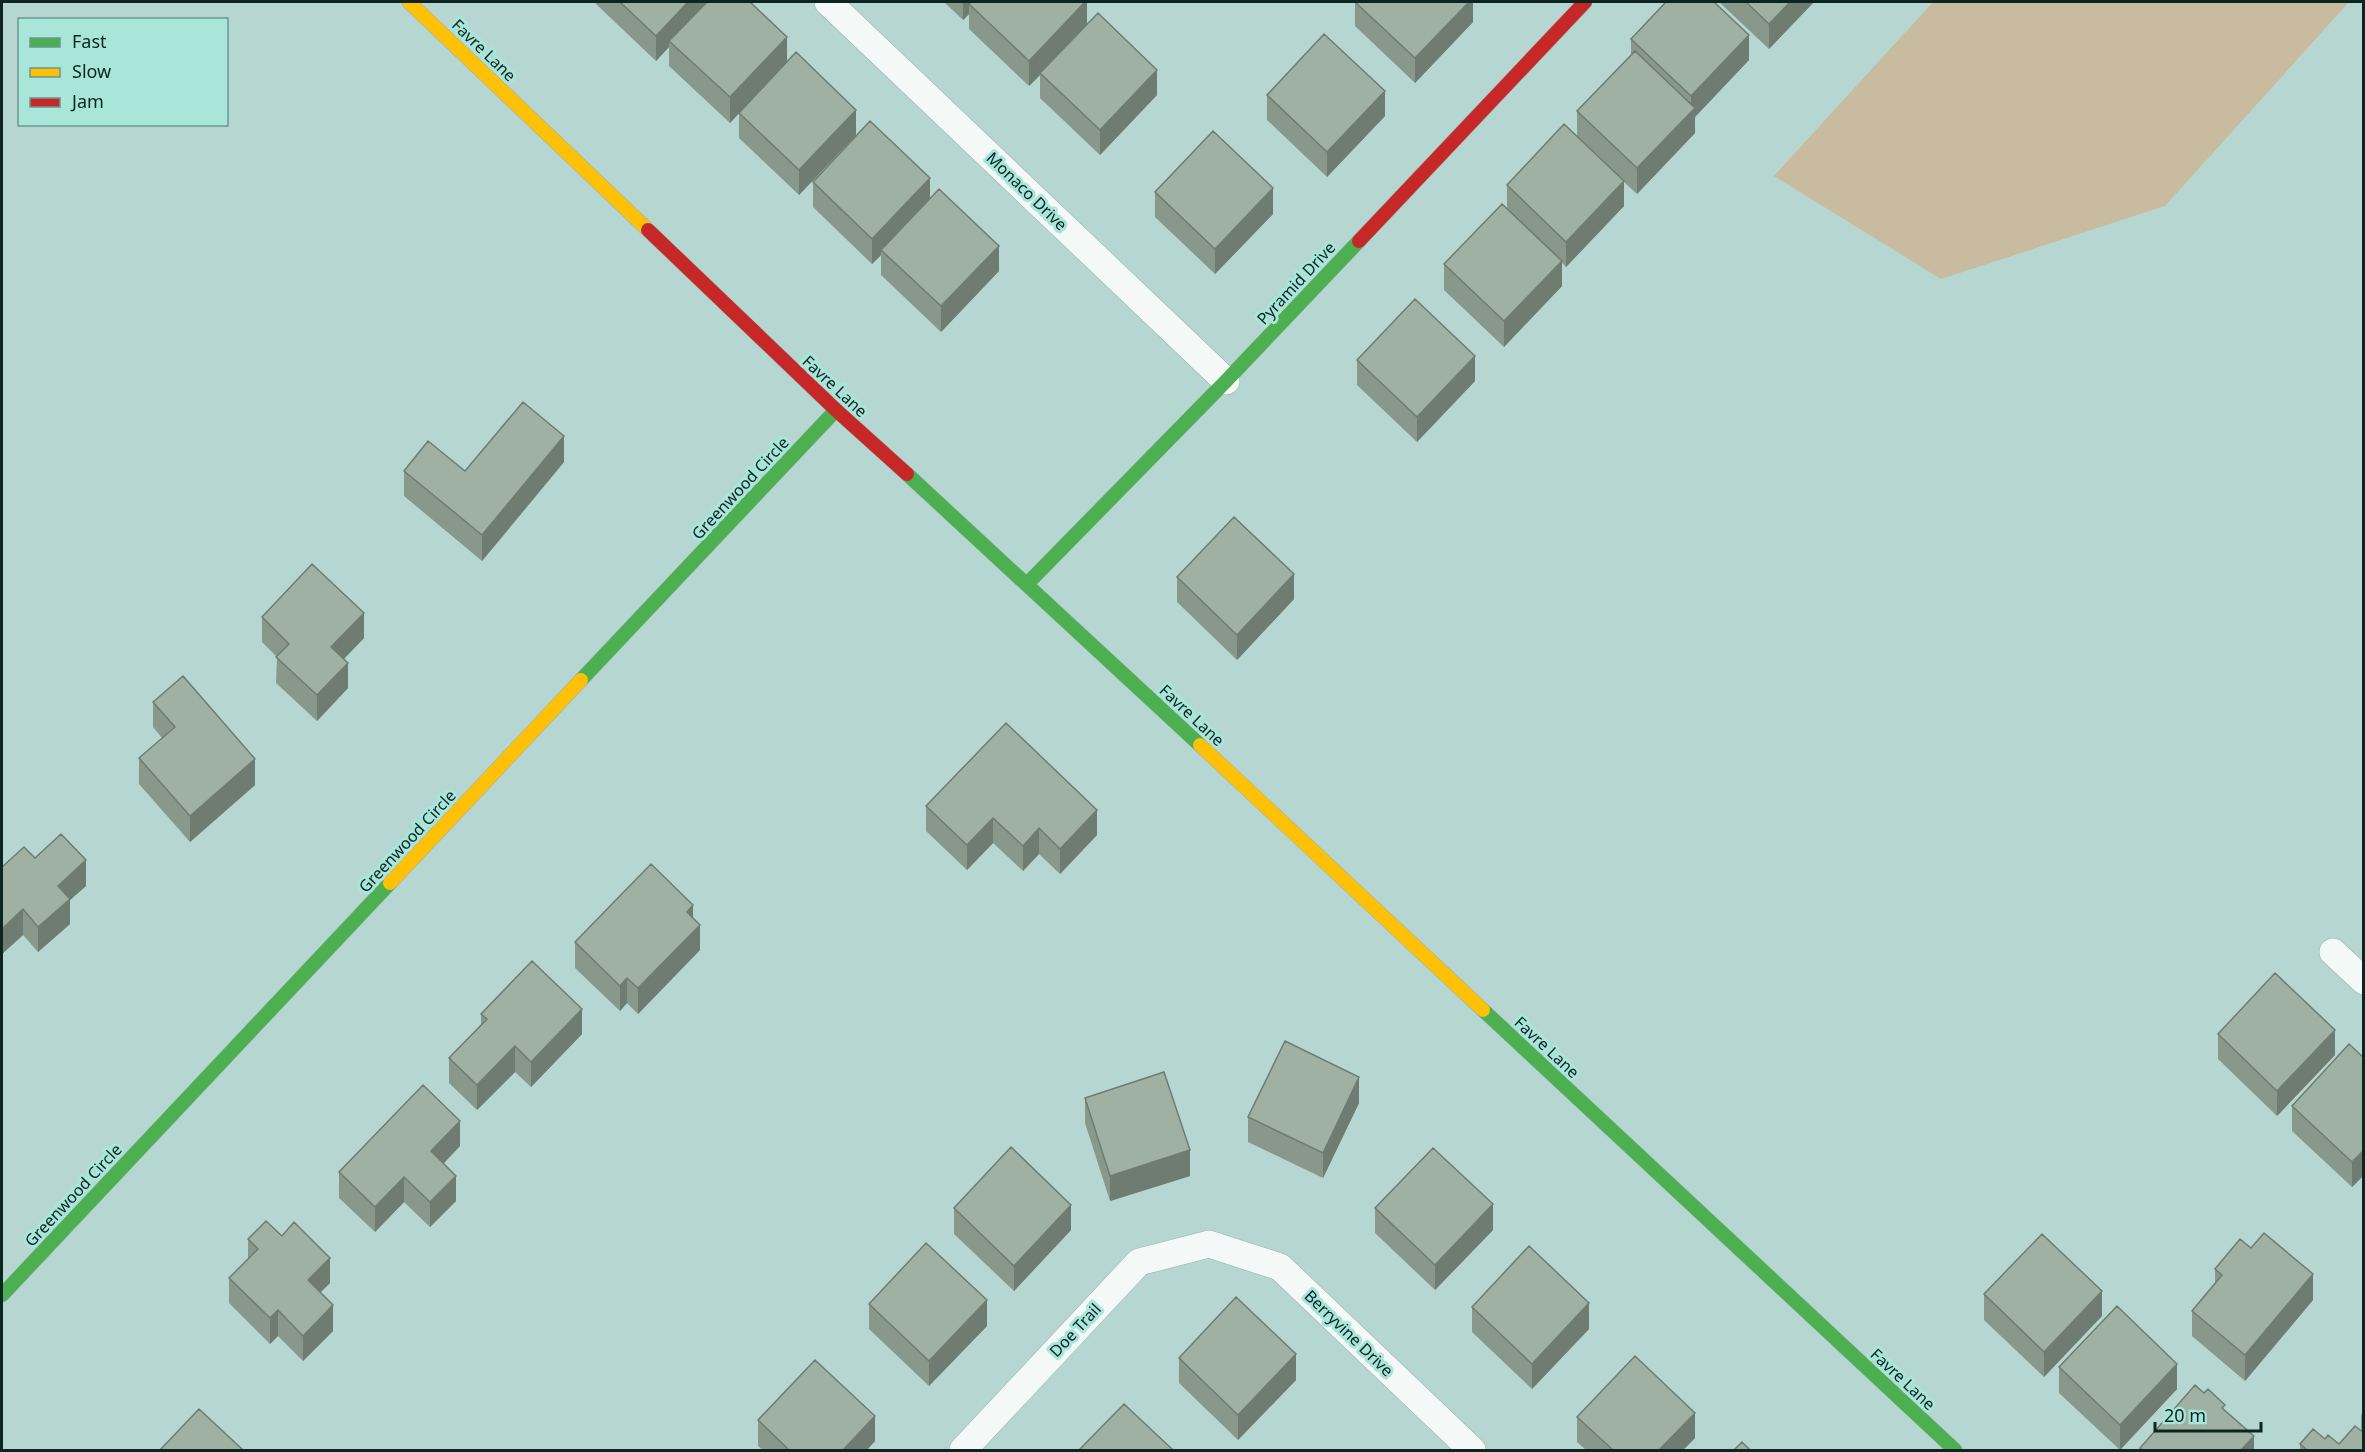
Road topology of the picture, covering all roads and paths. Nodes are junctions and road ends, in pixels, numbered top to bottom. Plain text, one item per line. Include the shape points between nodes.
1 (409, 2) edge
2 (828, 2) edge
3 (1573, 6) edge
4 (1226, 381) junction
5 (836, 410) junction
6 (1027, 584) junction
7 (2333, 952) dead end
8 (2364, 981) edge
9 (1209, 1244) joint
10 (2, 1295) edge
11 (963, 1450) edge
12 (1472, 1450) edge
13 (1955, 1450) edge

1 - 5 street, Favre Lane
2 - 4 street, Monaco Drive
3 - 4 street, Pyramid Drive
4 - 6 street, Pyramid Drive
5 - 6 street, Favre Lane
5 - 10 street, Greenwood Circle
6 - 13 street, Favre Lane
7 - 8 street
9 - 11 street, Doe Trail via 1139,1262
9 - 12 street, Berryvine Drive via 1280,1267

